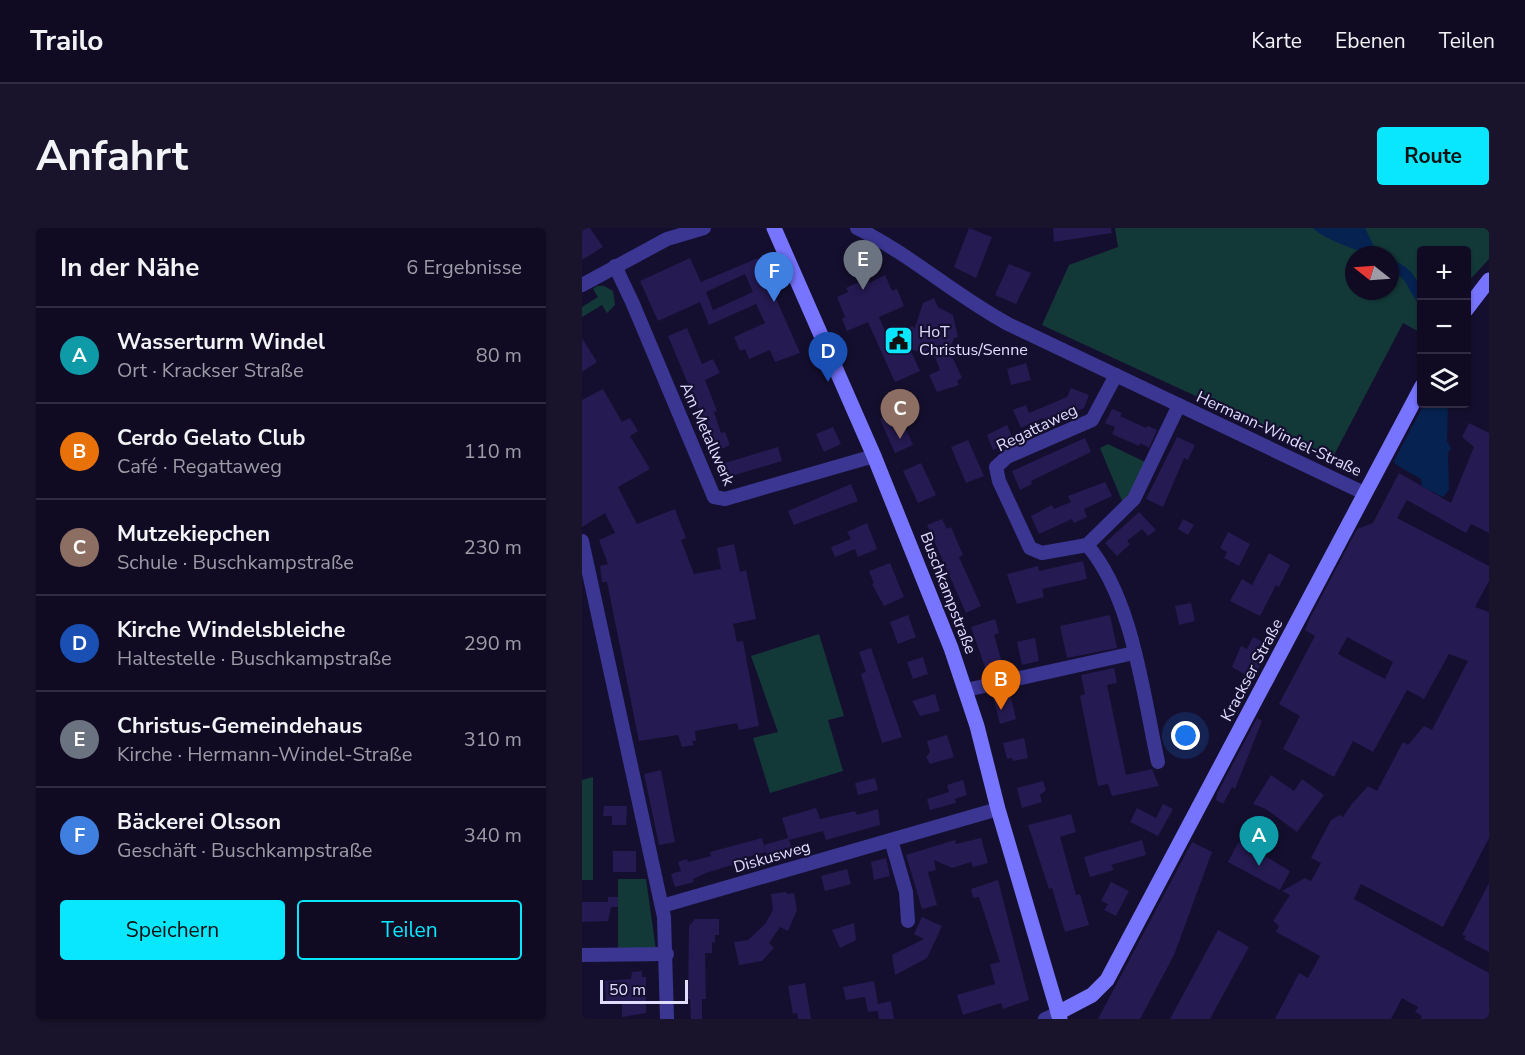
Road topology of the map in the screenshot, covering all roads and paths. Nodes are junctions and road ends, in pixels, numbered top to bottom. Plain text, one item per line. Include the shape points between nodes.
1 (704, 228) edge
2 (774, 228) edge
3 (857, 228) edge
4 (615, 266) junction
5 (1489, 280) edge
6 (582, 285) edge
7 (1471, 305) edge
8 (1116, 375) junction
9 (1417, 395) edge
10 (1179, 405) junction
11 (874, 456) junction
12 (1364, 493) junction
13 (582, 541) edge
14 (1087, 545) junction
15 (1134, 653) junction
16 (966, 690) junction
17 (1158, 762) dead end
18 (998, 809) junction
19 (891, 840) junction
20 (662, 906) junction
21 (908, 921) dead end
22 (667, 954) junction
23 (582, 955) edge
24 (1054, 1017) edge
25 (667, 1019) edge

1 - 4 street via 667,239
2 - 11 main road, Buschkampstraße
3 - 8 street, Hermann-Windel-Straße via 985,311
4 - 6 street
4 - 11 street, Am Metallwerk via 714,497 725,499
5 - 7 main road
8 - 10 street, Hermann-Windel-Straße
8 - 14 street, Regattaweg via 1092,420 1007,457 996,467 1030,548 1042,553
9 - 12 main road, Krackser Straße
10 - 12 street, Hermann-Windel-Straße
10 - 14 street, Hermann-Windel-Straße via 1134,499
11 - 16 main road, Buschkampstraße
12 - 24 main road, Krackser Straße via 1107,980 1092,995
13 - 20 street
14 - 15 street via 1123,610
15 - 16 street
15 - 17 street
16 - 18 main road, Buschkampstraße
18 - 19 street, Diskusweg
18 - 24 main road, Buschkampstraße
19 - 20 street, Diskusweg
19 - 21 street via 906,892
20 - 22 street
22 - 23 street
22 - 25 street

